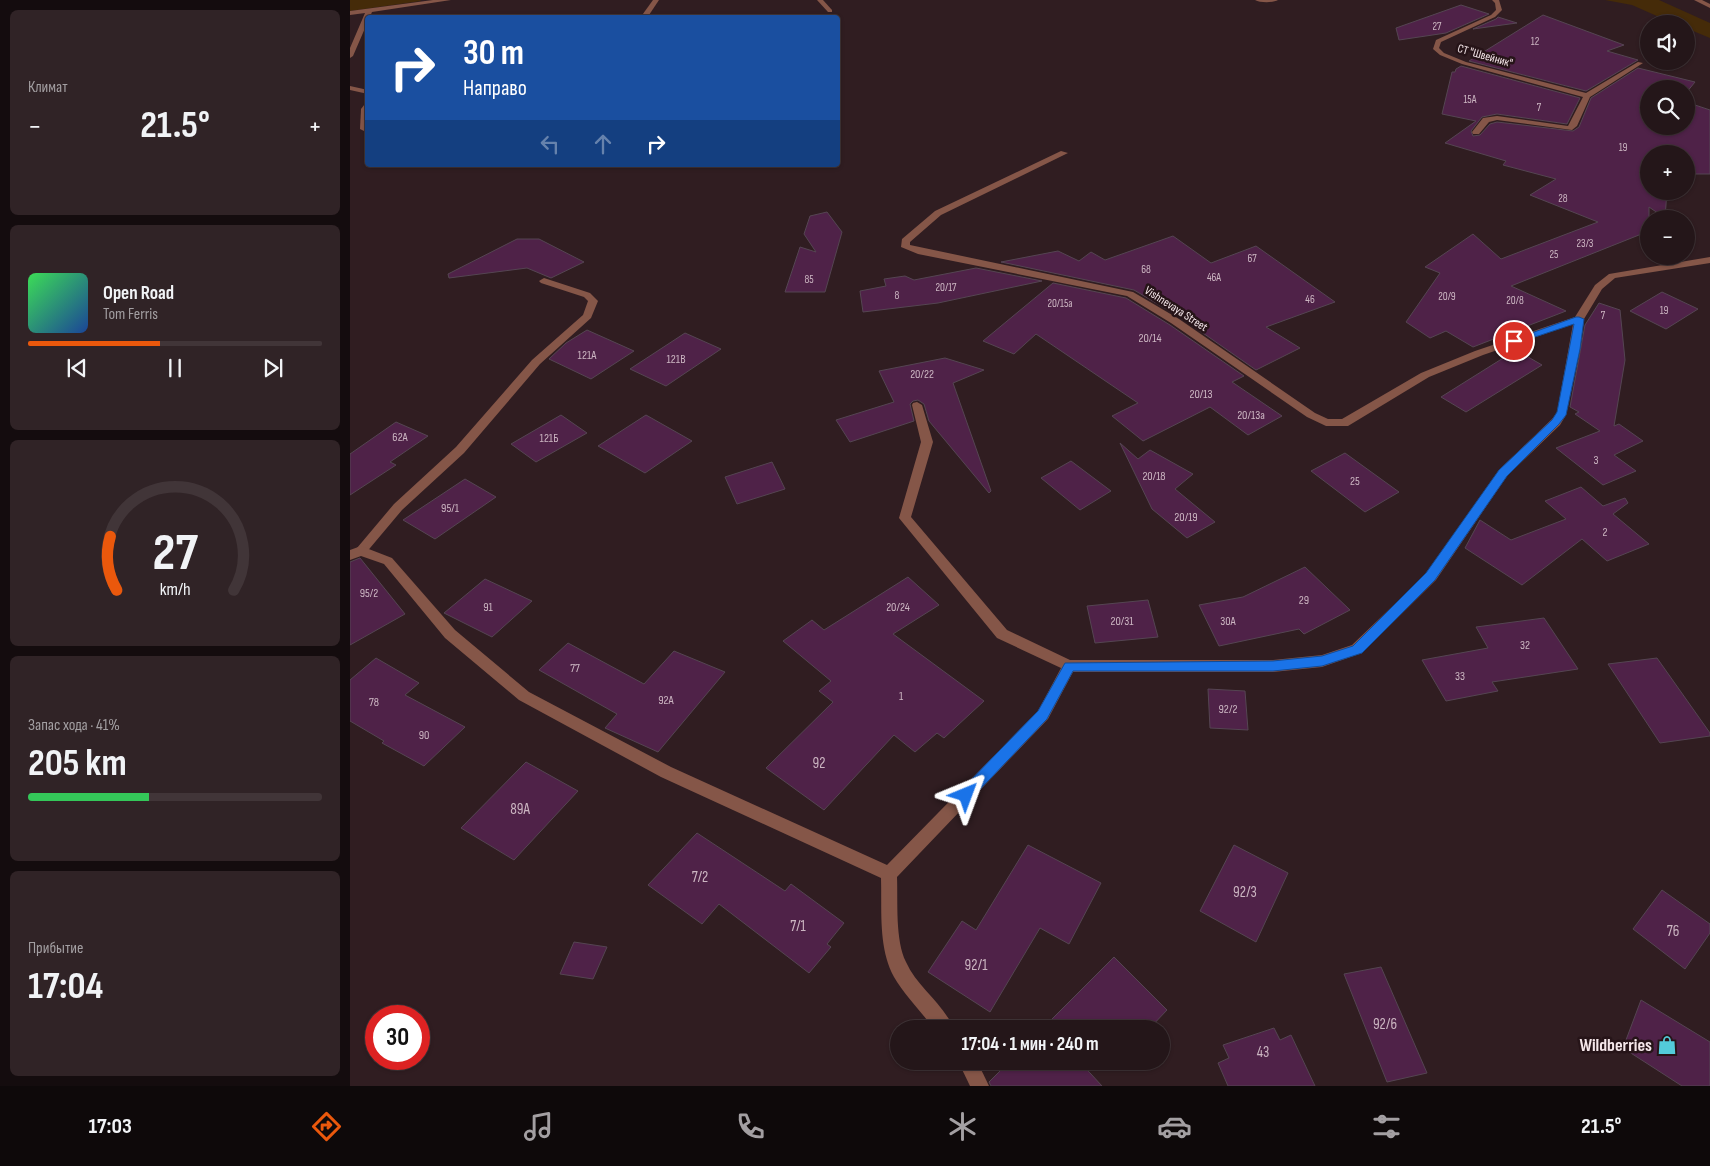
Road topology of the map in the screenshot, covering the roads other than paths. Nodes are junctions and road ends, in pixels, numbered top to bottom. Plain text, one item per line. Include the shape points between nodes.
1 (448, 0) edge
2 (656, 0) edge
3 (820, 0) edge
4 (1258, 0) edge
5 (1275, 0) edge
6 (1495, 0) edge
7 (1698, 0) edge
8 (1710, 6) edge
9 (369, 10) junction
10 (830, 11) dead end
11 (350, 13) edge
12 (367, 15) edge
13 (645, 15) edge
14 (365, 20) edge
15 (350, 56) edge
16 (1640, 63) dead end
17 (350, 88) edge
18 (365, 91) edge
19 (1587, 96) junction
20 (365, 122) edge
21 (364, 129) dead end
22 (1476, 132) dead end
23 (1064, 152) dead end
24 (1710, 260) edge
25 (544, 281) dead end
26 (1579, 319) junction
27 (918, 405) dead end
28 (355, 553) edge
29 (1070, 666) junction
30 (889, 874) junction
31 (939, 1020) edge
32 (972, 1070) edge
33 (980, 1086) edge

1 - 9 street
2 - 13 street
3 - 10 street
4 - 5 street
6 - 19 street, СТ "Швейник" via 1499,10 1493,16 1438,41 1435,48 1464,63
7 - 8 street
9 - 11 street
9 - 12 street
14 - 15 street
16 - 19 street
17 - 18 street
19 - 22 street via 1573,126 1569,128 1497,118 1486,120
20 - 21 street
23 - 26 street, Vishnevaya Street via 938,213 905,241 906,247 1130,294 1326,422 1344,423 1425,375
24 - 26 street via 1612,276 1598,287
25 - 28 street via 587,295 593,301 588,316 536,362 460,450 398,507
26 - 29 street via 1562,412 1556,422 1503,473 1430,576 1357,649 1322,661 1273,666
27 - 29 street via 926,442 905,518 1002,634
28 - 30 street via 388,561 450,634 524,696 666,772
29 - 30 street via 1043,715
30 - 31 street via 891,931 898,969
32 - 33 street

